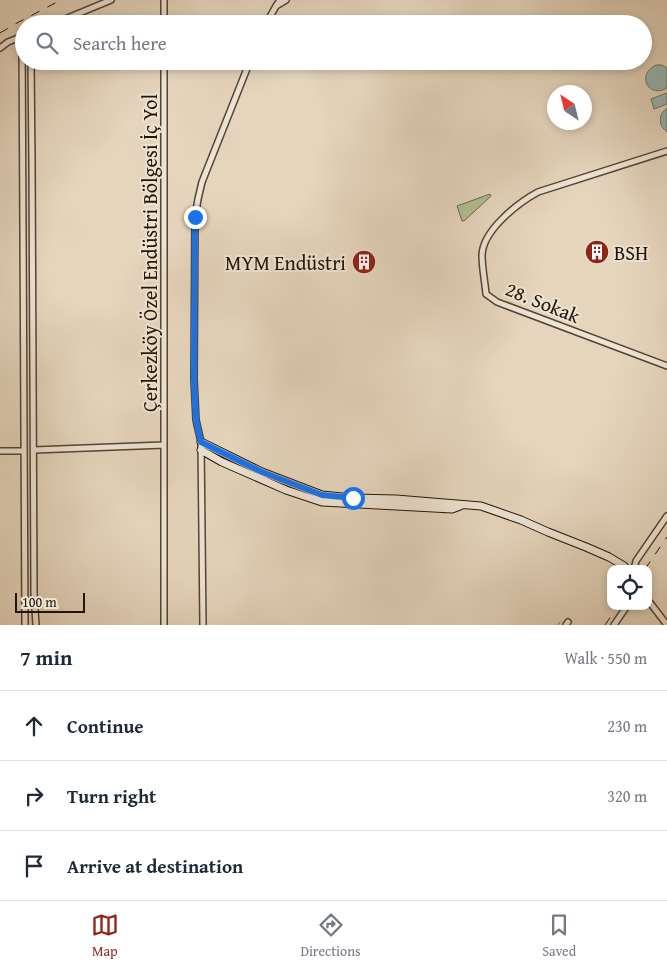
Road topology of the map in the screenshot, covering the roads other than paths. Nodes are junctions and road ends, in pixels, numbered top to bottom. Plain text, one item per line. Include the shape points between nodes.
1 (111, 0) edge
2 (164, 0) edge
3 (280, 0) edge
4 (286, 0) edge
5 (276, 6) junction
6 (75, 15) edge
7 (164, 15) edge
8 (271, 15) edge
9 (15, 39) edge
10 (0, 48) edge
11 (23, 70) edge
12 (31, 70) edge
13 (164, 70) edge
14 (246, 70) edge
15 (667, 150) edge
16 (667, 366) edge
17 (164, 445) junction
18 (201, 446) junction
19 (34, 450) junction
20 (0, 451) edge
21 (24, 451) junction
22 (667, 516) edge
23 (622, 565) edge
24 (635, 565) edge
25 (652, 605) edge
26 (624, 610) edge
27 (25, 625) edge
28 (36, 625) edge
29 (164, 625) edge
30 (203, 625) edge
31 (614, 625) edge
32 (667, 625) edge

1 - 6 street
2 - 7 street
3 - 5 street
4 - 5 street
5 - 8 street
9 - 10 street
11 - 21 street
12 - 19 street
13 - 17 street, Çerkezköy Özel Endüstri Bölgesi İç Yol
14 - 18 street via 202,182 195,217 194,379
15 - 16 street, 28. Sokak via 527,198 506,214 492,231 482,254 486,294 497,302
17 - 19 street
17 - 29 street, Çerkezköy Özel Endüstri Bölgesi İç Yol
18 - 23 street via 322,495 481,506
18 - 30 street
19 - 28 street
20 - 21 street
21 - 27 street
22 - 24 street
25 - 32 street
26 - 31 street

